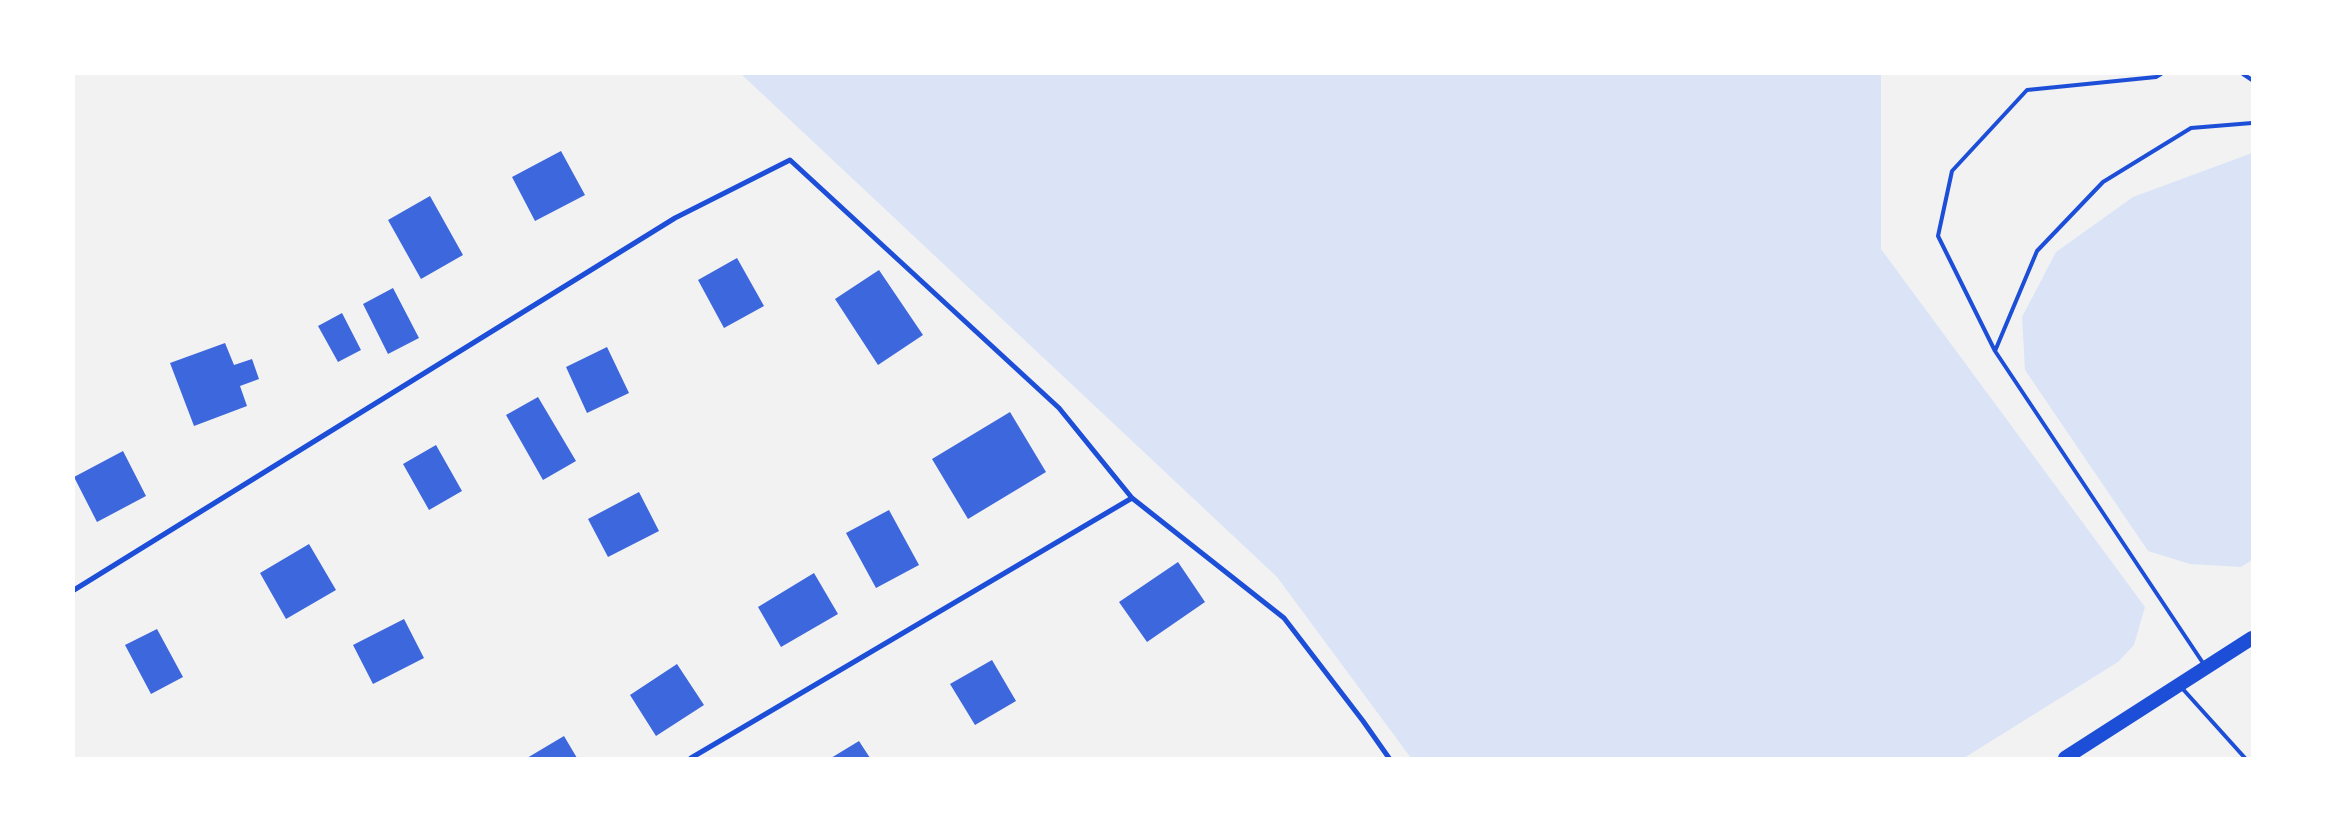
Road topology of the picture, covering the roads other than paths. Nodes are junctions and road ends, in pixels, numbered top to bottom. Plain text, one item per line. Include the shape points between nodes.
1 (2161, 74) edge
2 (2243, 74) edge
3 (2252, 80) edge
4 (2252, 123) edge
5 (1995, 351) junction
6 (1132, 498) junction
7 (74, 590) edge
8 (2252, 638) edge
9 (2206, 668) junction
10 (2179, 685) junction
11 (690, 758) edge
12 (1389, 758) edge
13 (2065, 758) edge
14 (2246, 758) edge

1 - 5 lane via 2027,90 1952,171 1938,236
2 - 3 lane
4 - 5 lane via 2191,128 2104,182 2037,251
5 - 9 lane
6 - 7 street via 1059,408 790,160 675,218
6 - 11 street
6 - 12 street via 1284,618
8 - 9 highway
9 - 10 highway
10 - 13 highway
10 - 14 lane

